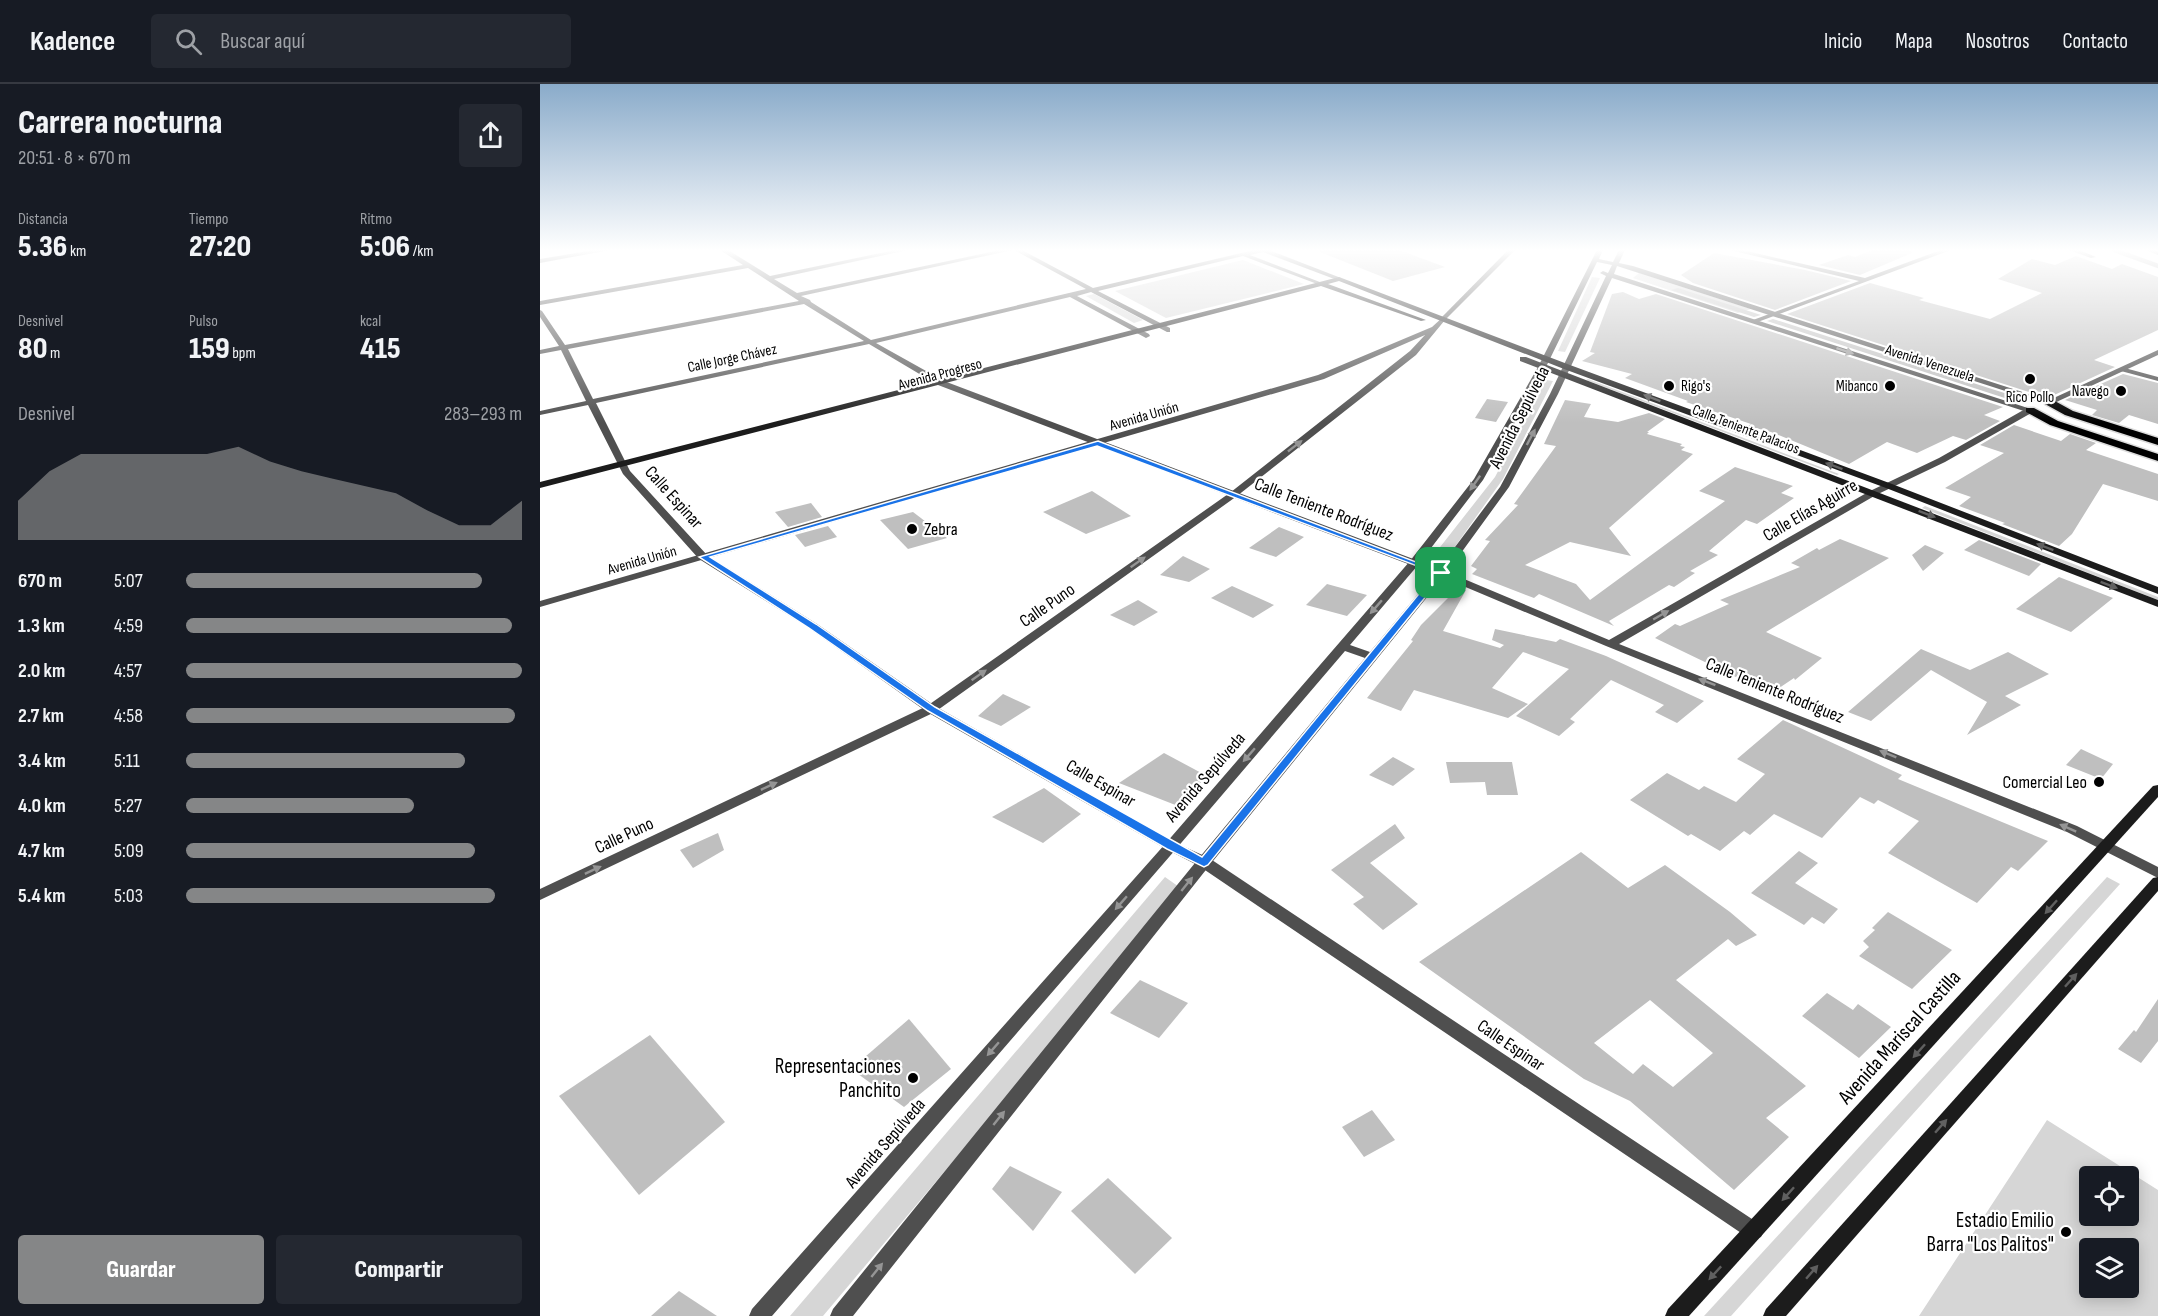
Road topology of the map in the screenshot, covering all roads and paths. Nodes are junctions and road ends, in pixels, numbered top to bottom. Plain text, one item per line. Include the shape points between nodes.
1 (773, 307) edge
2 (818, 307) edge
3 (1018, 307) edge
4 (1094, 307) edge
5 (1127, 307) edge
6 (1238, 307) edge
7 (1248, 307) edge
8 (1393, 307) edge
9 (1405, 307) edge
10 (1455, 307) edge
11 (1571, 307) edge
12 (1595, 307) edge
13 (1712, 307) edge
14 (1759, 307) edge
15 (1792, 307) edge
16 (540, 312) edge
17 (1777, 313) junction
18 (1755, 321) junction
19 (1440, 323) junction
20 (1164, 328) junction
21 (1142, 333) junction
22 (870, 342) junction
23 (563, 347) junction
24 (540, 352) edge
25 (2158, 352) edge
26 (1544, 363) junction
27 (2124, 369) junction
28 (1565, 371) junction
29 (2158, 379) edge
30 (940, 383) junction
31 (951, 387) junction
32 (592, 402) junction
33 (2049, 402) junction
34 (2030, 410) junction
35 (540, 413) edge
36 (2158, 436) edge
37 (2158, 442) edge
38 (1098, 443) junction
39 (2158, 450) edge
40 (2158, 458) edge
41 (624, 469) junction
42 (540, 485) edge
43 (1889, 486) junction
44 (540, 493) edge
45 (1873, 493) junction
46 (1234, 494) junction
47 (703, 557) junction
48 (1414, 562) junction
49 (1441, 573) junction
50 (2158, 591) edge
51 (540, 604) edge
52 (2158, 604) edge
53 (1610, 644) junction
54 (1342, 646) junction
55 (1372, 657) junction
56 (931, 709) junction
57 (2158, 789) edge
58 (1171, 846) junction
59 (2106, 846) junction
60 (1204, 862) junction
61 (2158, 873) edge
62 (2158, 882) edge
63 (540, 895) edge
64 (1754, 1231) junction
65 (759, 1316) edge
66 (840, 1316) edge
67 (1675, 1316) edge
68 (1773, 1316) edge

1 - 23 street
2 - 22 street, Calle Teniente Rodríguez
3 - 22 street, Calle Jorge Chávez
4 - 21 street
5 - 20 street
6 - 20 main road, Avenida Progreso
7 - 20 main road, Avenida Progreso
8 - 19 main road, Calle Teniente Palacios
9 - 19 main road, Calle Teniente Palacios
10 - 19 street, Calle Puno
11 - 26 street, Avenida Sepúlveda
12 - 28 street, Avenida Sepúlveda
13 - 18 street, Avenida Venezuela
14 - 17 street, Avenida Venezuela
15 - 17 street
16 - 23 street, Calle Espinar
17 - 18 street
17 - 33 street, Avenida Venezuela
18 -> 34 street, Avenida Venezuela
19 - 26 main road, Calle Teniente Palacios
19 - 38 street, Avenida Unión via 1321,377
46 -> 19 street, Calle Puno via 1413,353
20 - 21 main road, Avenida Progreso
21 - 30 main road, Avenida Progreso
21 - 31 main road, Avenida Progreso
22 - 30 street, Calle Teniente Rodríguez
22 - 32 street, Calle Jorge Chávez
23 - 24 street
23 - 32 street, Calle Espinar
25 - 27 street
26 - 28 main road, Calle Teniente Palacios
26 -> 48 street, Avenida Sepúlveda via 1478,480
27 - 29 street
27 - 33 street
43 -> 28 main road, Calle Teniente Palacios
28 - 45 main road, Calle Teniente Palacios
49 -> 28 street, Avenida Sepúlveda via 1504,487
30 - 31 street, Calle Teniente Rodríguez
30 - 41 main road, Avenida Progreso
31 - 38 street, Calle Teniente Rodríguez
31 - 41 main road, Avenida Progreso
32 - 35 street, Calle Jorge Chávez
32 - 41 street, Calle Espinar
33 - 36 main road
33 - 37 main road, Avenida Venezuela via 2070,413
34 - 39 main road, Avenida Venezuela
34 - 40 main road via 2078,432
34 - 43 street, Calle Elías Aguirre
38 - 46 street, Calle Teniente Rodríguez
38 - 47 street, Avenida Unión
41 - 42 main road, Avenida Progreso
41 - 44 main road, Avenida Progreso
41 - 47 street, Calle Espinar
43 - 45 street, Calle Elías Aguirre
50 -> 43 main road, Calle Teniente Palacios
45 -> 52 main road, Calle Teniente Palacios
53 -> 45 street, Calle Elías Aguirre
46 - 48 street, Calle Teniente Rodríguez
56 -> 46 street, Calle Puno
47 - 51 street, Avenida Unión
47 - 56 street, Calle Espinar via 813,626
48 - 49 street, Calle Teniente Rodríguez
48 -> 54 street, Avenida Sepúlveda
49 - 53 street, Calle Teniente Rodríguez
49 - 55 street, Avenida Sepúlveda
59 -> 53 street, Calle Teniente Rodríguez
54 - 55 street
54 -> 58 street, Avenida Sepúlveda
55 - 60 street, Avenida Sepúlveda
56 - 58 street, Calle Espinar
63 -> 56 street, Calle Puno
57 - 59 main road, Avenida Mariscal Castilla
58 - 60 street, Calle Espinar
58 -> 65 street, Avenida Sepúlveda
59 - 61 street, Calle Teniente Rodríguez
59 -> 64 main road, Avenida Mariscal Castilla
60 - 64 street, Calle Espinar
66 -> 60 street, Avenida Sepúlveda
68 -> 62 main road
64 -> 67 main road, Avenida Mariscal Castilla

